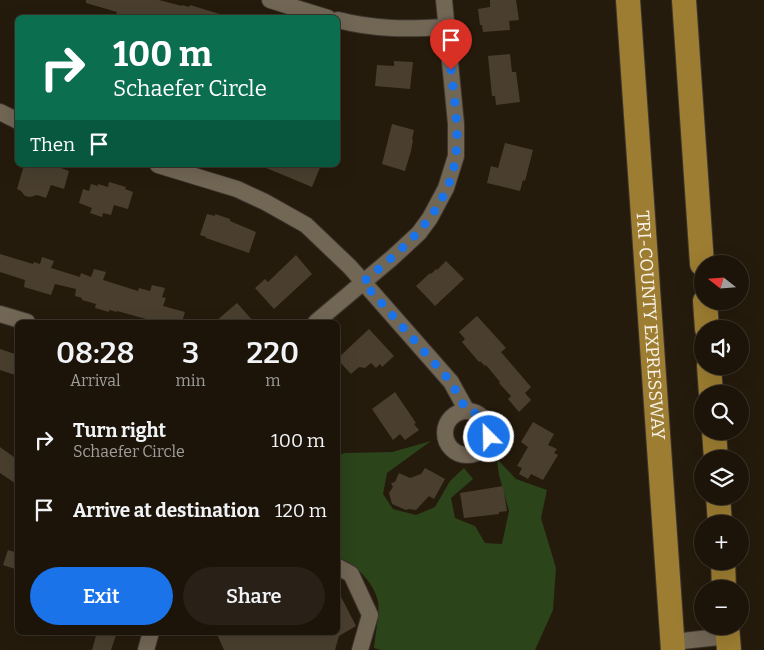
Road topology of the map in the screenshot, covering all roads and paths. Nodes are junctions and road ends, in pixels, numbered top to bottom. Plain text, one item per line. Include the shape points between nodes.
1 (270, 0) edge
2 (444, 0) edge
3 (628, 0) edge
4 (684, 0) edge
5 (318, 15) edge
6 (340, 20) edge
7 (447, 27) junction
8 (0, 112) edge
9 (15, 120) edge
10 (164, 167) edge
11 (701, 255) edge
12 (363, 282) junction
13 (0, 314) edge
14 (20, 320) edge
15 (318, 320) edge
16 (467, 411) dead end
17 (340, 568) edge
18 (150, 635) edge
19 (728, 638) edge
20 (673, 646) edge
21 (146, 650) edge
22 (360, 650) edge

1 - 5 street
2 - 7 street
3 - 20 highway, TRI-COUNTY EXPRESSWAY
4 - 11 highway
6 - 7 street via 406,30
7 - 12 street via 456,124 456,156 452,172 439,204 418,233
8 - 9 street
10 - 12 street via 237,190 287,214 306,225
12 - 15 street
12 - 16 street via 451,382
13 - 14 street
17 - 22 street via 351,574 370,615
18 - 21 street
19 - 20 street

